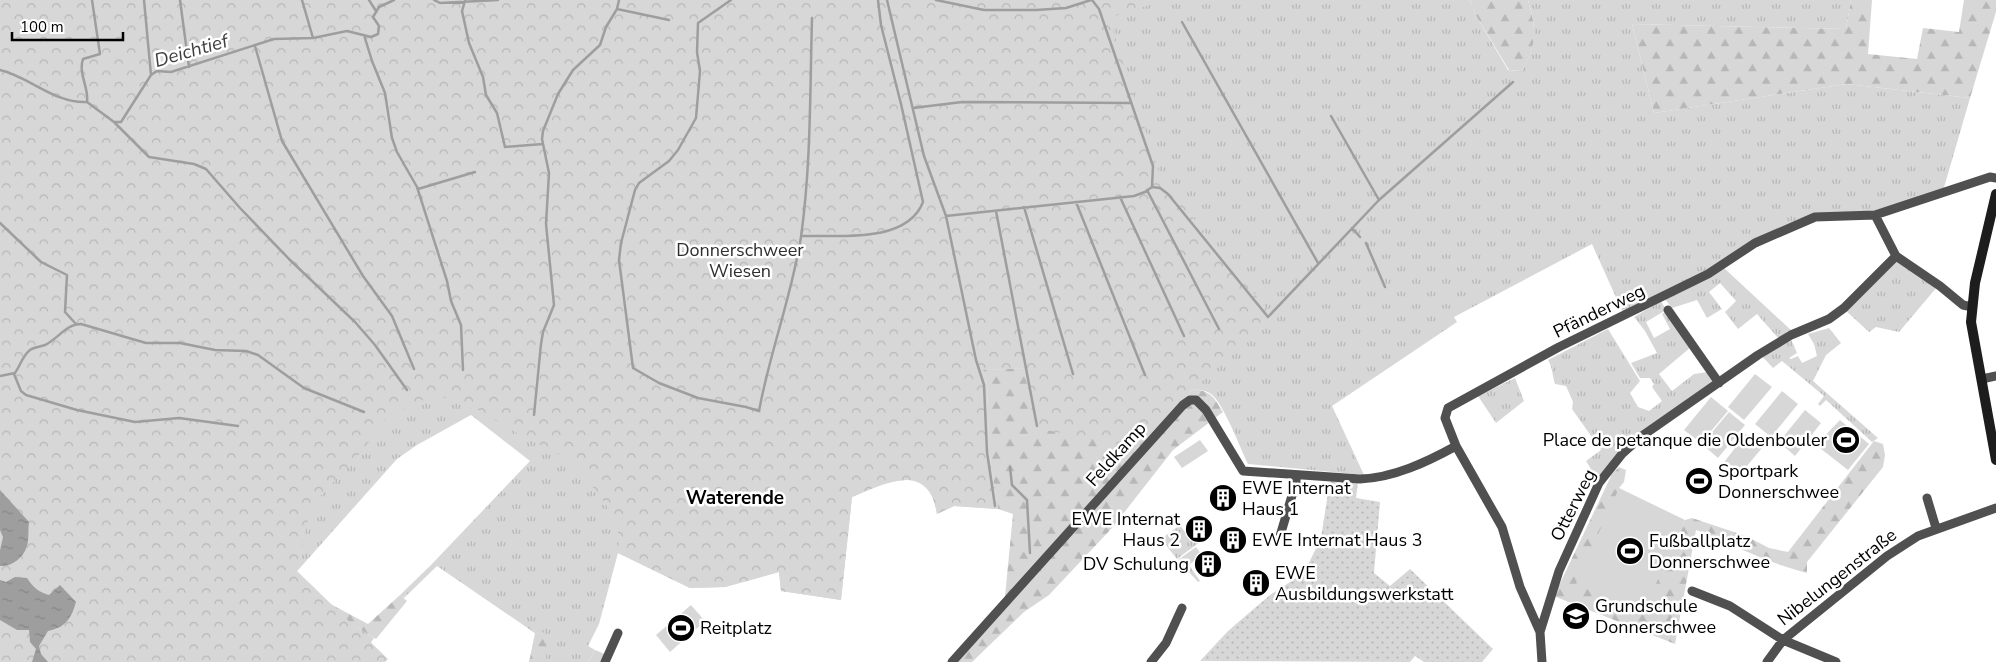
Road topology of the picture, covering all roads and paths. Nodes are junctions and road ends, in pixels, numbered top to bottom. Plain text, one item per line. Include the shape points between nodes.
1 (1996, 178) edge
2 (1996, 194) edge
3 (1875, 215) junction
4 (1993, 221) edge
5 (1896, 256) junction
6 (1972, 307) junction
7 (1668, 310) dead end
8 (1996, 376) edge
9 (1982, 379) junction
10 (1719, 383) junction
11 (1456, 446) junction
12 (1996, 460) edge
13 (1296, 475) junction
14 (1927, 498) dead end
15 (1996, 508) edge
16 (1936, 528) junction
17 (1280, 536) dead end
18 (1692, 591) dead end
19 (1182, 608) dead end
20 (1540, 632) junction
21 (618, 633) dead end
22 (1782, 640) junction
23 (605, 662) edge
24 (952, 662) edge
25 (1151, 662) edge
26 (1542, 662) edge
27 (1767, 662) edge
28 (1836, 662) edge

1 - 3 street, Pfänderweg via 1990,177
2 - 4 street
3 - 5 street
3 - 11 street, Pfänderweg via 1815,217 1755,243 1708,274 1457,403 1448,408 1445,418
4 - 6 street
5 - 6 street via 1963,305
5 - 10 street, Otterweg via 1829,319 1791,335
6 - 9 street via 1972,331
7 - 10 street
8 - 9 street
9 - 12 street
10 - 20 street, Otterweg via 1642,436 1622,454 1599,483 1559,571
11 - 13 street, Feldkamp via 1408,468 1376,478
11 - 20 street, Pfänderweg via 1502,528 1520,587
13 - 17 street
13 - 24 street, Feldkamp via 1243,471 1206,410 1196,400 1190,400
14 - 16 street
15 - 16 street, Nibelungenstraße
16 - 22 street, Nibelungenstraße via 1887,556
18 - 22 street via 1730,606
19 - 25 street via 1166,644
20 - 26 street, Otterweg
21 - 23 street
22 - 27 street, Nibelungenstraße
22 - 28 street

